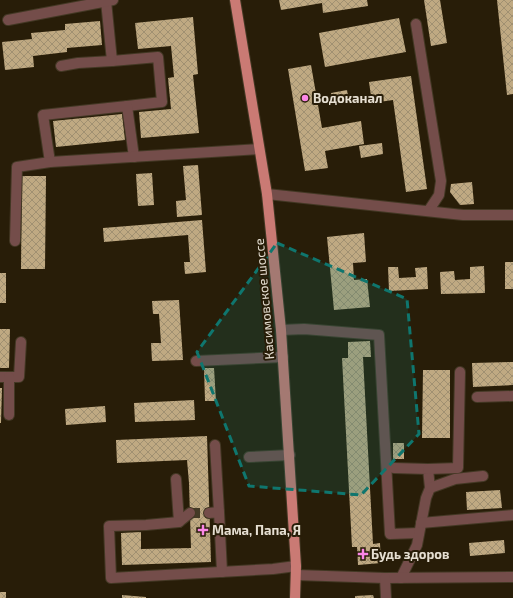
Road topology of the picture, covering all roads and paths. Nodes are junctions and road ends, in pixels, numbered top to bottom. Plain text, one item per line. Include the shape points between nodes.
1 (235, 0) edge
2 (110, 1) edge
3 (8, 20) dead end
4 (416, 24) dead end
5 (112, 61) junction
6 (61, 66) dead end
7 (127, 106) junction
8 (259, 148) junction
9 (134, 156) junction
10 (50, 162) junction
11 (267, 194) junction
12 (429, 210) junction
13 (513, 215) edge
14 (15, 241) dead end
15 (281, 330) junction
16 (21, 342) dead end
17 (283, 357) junction
18 (196, 361) dead end
19 (460, 372) dead end
20 (4, 377) edge
21 (513, 396) edge
22 (477, 397) dead end
23 (9, 415) dead end
24 (215, 445) dead end
25 (290, 455) junction
26 (249, 458) dead end
27 (394, 468) dead end
28 (428, 469) junction
29 (483, 476) dead end
30 (176, 479) dead end
31 (430, 488) junction
32 (190, 513) tunnel mouth
33 (513, 515) edge
34 (179, 522) junction
35 (420, 528) junction
36 (296, 570) junction
37 (222, 572) junction
38 (513, 577) edge
39 (385, 578) junction
40 (401, 578) junction
41 (295, 598) edge
42 (386, 598) edge

1 - 8 main road, Касимовское шоссе
2 - 3 street
2 - 5 street
4 - 12 street via 441,180 439,195
5 - 6 street
5 - 7 street via 158,57 162,102
7 - 9 street
7 - 10 street via 43,115
8 - 9 street
8 - 11 main road, Касимовское шоссе
9 - 10 street
10 - 14 street via 17,167
11 - 12 street
11 - 15 main road, Касимовское шоссе
12 - 13 street
15 - 17 main road, Касимовское шоссе
15 - 35 street via 304,329 379,335 390,534
16 - 20 street via 19,377
17 - 18 street
17 - 25 main road, Касимовское шоссе
19 - 28 street via 458,468
20 - 23 street
21 - 22 street
24 - 37 street via 214,512
25 - 26 street
25 - 36 main road, Касимовское шоссе
27 - 28 street
28 - 31 street
29 - 31 street via 455,479
30 - 34 street
31 - 35 street
32 - 34 street
33 - 35 street
34 - 37 street via 109,526 111,578
35 - 40 street via 417,545
36 - 37 street
36 - 39 street
36 - 41 main road, Касимовское шоссе
38 - 40 street
39 - 40 street
39 - 42 street

